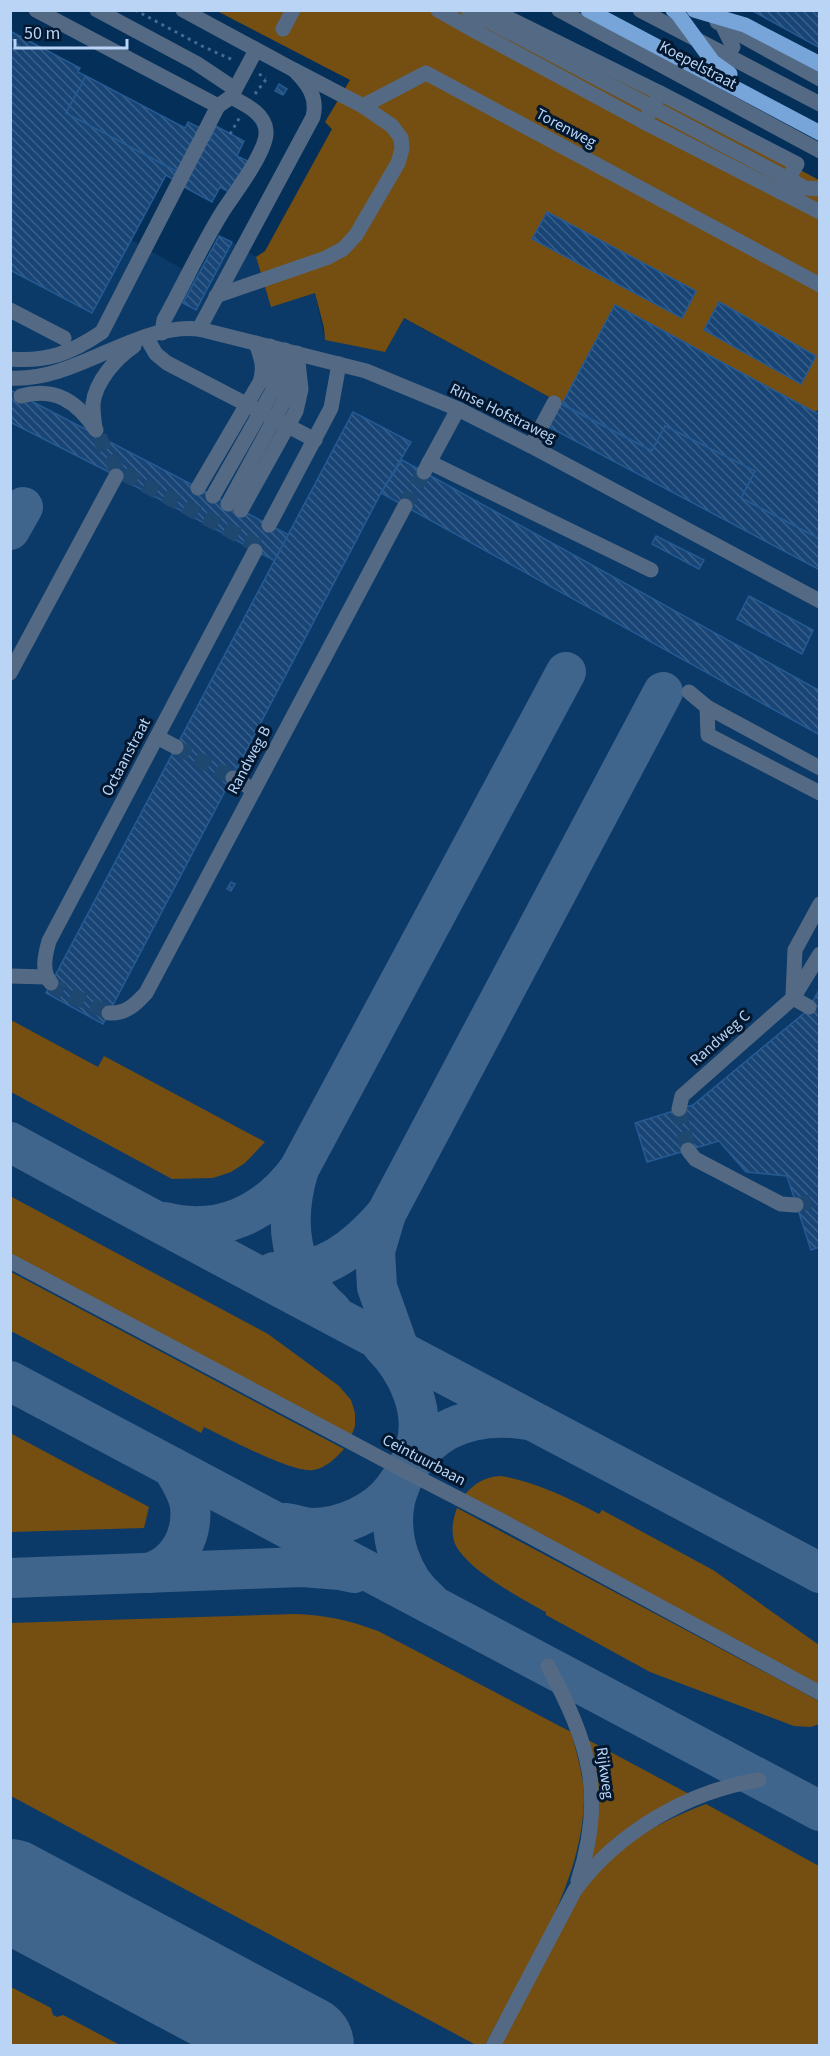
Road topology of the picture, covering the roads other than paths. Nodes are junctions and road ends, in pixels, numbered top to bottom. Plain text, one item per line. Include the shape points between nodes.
1 (36, 10) edge
2 (97, 10) edge
3 (183, 10) edge
4 (293, 10) edge
5 (438, 10) edge
6 (559, 10) edge
7 (588, 10) edge
8 (599, 10) edge
9 (640, 10) edge
10 (672, 10) edge
11 (696, 10) edge
12 (202, 15) edge
13 (481, 16) edge
14 (719, 18) junction
15 (283, 29) dead end
16 (693, 34) junction
17 (733, 47) junction
18 (256, 50) junction
19 (819, 64) edge
20 (294, 70) junction
21 (819, 79) edge
22 (233, 93) junction
23 (660, 93) junction
24 (819, 94) edge
25 (819, 104) edge
26 (218, 106) junction
27 (363, 106) junction
28 (652, 108) junction
29 (819, 121) edge
30 (644, 122) junction
31 (819, 128) edge
32 (819, 133) edge
33 (819, 152) edge
34 (784, 185) junction
35 (819, 189) edge
36 (819, 212) edge
37 (819, 285) edge
38 (216, 296) junction
39 (10, 310) edge
40 (199, 329) junction
41 (162, 333) junction
42 (146, 337) junction
43 (64, 338) dead end
44 (277, 348) junction
45 (10, 359) edge
46 (339, 364) junction
47 (10, 378) edge
48 (21, 396) dead end
49 (554, 403) dead end
50 (458, 409) junction
51 (267, 415) junction
52 (315, 440) junction
53 (531, 446) junction
54 (116, 476) dead end
55 (198, 488) dead end
56 (213, 496) dead end
57 (405, 506) tunnel mouth
58 (235, 507) dead end
59 (269, 525) dead end
60 (255, 551) dead end
61 (651, 570) dead end
62 (819, 602) edge
63 (10, 673) edge
64 (689, 692) dead end
65 (707, 707) junction
66 (157, 737) junction
67 (768, 740) junction
68 (176, 747) tunnel mouth
69 (758, 761) junction
70 (819, 768) edge
71 (819, 773) edge
72 (233, 778) tunnel mouth
73 (254, 790) junction
74 (815, 791) edge
75 (819, 904) edge
76 (819, 954) edge
77 (10, 976) edge
78 (793, 998) junction
79 (809, 1007) dead end
80 (109, 1013) tunnel mouth
81 (679, 1109) dead end
82 (688, 1150) tunnel mouth
83 (796, 1205) tunnel mouth
84 (10, 1261) edge
85 (548, 1666) dead end
86 (819, 1693) edge
87 (759, 1780) dead end
88 (575, 1890) junction
89 (493, 2046) edge

1 - 26 street
2 - 22 street via 196,63
3 - 12 street
4 - 15 street
5 - 13 street
6 - 33 street, Koepelstraat
7 - 32 main road
8 - 31 street, Koepelstraat
9 - 25 street, Koepelstraat
10 - 16 main road, bridge
11 - 14 main road, bridge
11 - 21 street
12 - 18 street
13 - 23 street
13 - 28 street
13 - 30 street
14 - 17 street, bridge
14 - 19 main road, bridge via 745,25
16 - 17 street
16 - 29 main road, bridge via 713,62 730,74
17 - 24 street
18 - 20 street
18 - 22 street
20 - 27 street
20 - 38 street via 314,96 313,117
22 - 26 street
22 - 41 street via 261,118 266,131 262,146 164,320
23 - 28 street
23 - 34 street via 797,164
26 - 45 street via 102,332 54,357
27 - 37 street, Torenweg via 426,73
27 - 38 street via 392,126 401,138 402,149 398,163 356,235 343,249 326,258
28 - 30 street
28 - 34 street
30 - 34 street
34 - 35 street
34 - 36 street
38 - 40 street
39 - 43 street
40 - 41 street, Rinse Hofstraweg
40 - 44 street, Rinse Hofstraweg
41 - 42 street, Rinse Hofstraweg
42 - 47 street, Rinse Hofstraweg via 70,367
42 - 48 street, Rinse Hofstraweg via 123,353 100,384 93,403 97,432 74,404 54,394
42 - 51 street via 167,363
44 - 46 street, Rinse Hofstraweg
44 - 51 street via 263,362
44 - 51 street via 301,389 296,411
46 - 50 street, Rinse Hofstraweg via 366,371
46 - 52 street via 331,408
49 - 53 street
50 - 53 street, Rinse Hofstraweg
50 - 61 street via 426,467
51 - 52 street
51 - 55 street
51 - 56 street
51 - 58 street
52 - 59 street
53 - 62 street, Rinse Hofstraweg
54 - 63 street
57 - 73 street, Randweg B
60 - 66 street, Octaanstraat
64 - 65 street
65 - 67 street
65 - 69 street via 708,735
66 - 68 street
66 - 77 street, Octaanstraat via 49,941 45,958 49,980
67 - 69 street
67 - 70 street
69 - 74 street
71 - 74 street
72 - 73 street
73 - 80 street, Randweg B via 146,993 133,1008
75 - 78 street via 795,950
76 - 78 street, Randweg C
78 - 79 street
78 - 81 street, Randweg C via 682,1096
82 - 83 street via 695,1159 781,1204
84 - 86 street, Ceintuurbaan
85 - 88 street, Rijkweg via 585,1746 590,1775 592,1818
87 - 88 street, Rijkweg via 709,1793 655,1818 613,1849
88 - 89 street, Rijkweg

